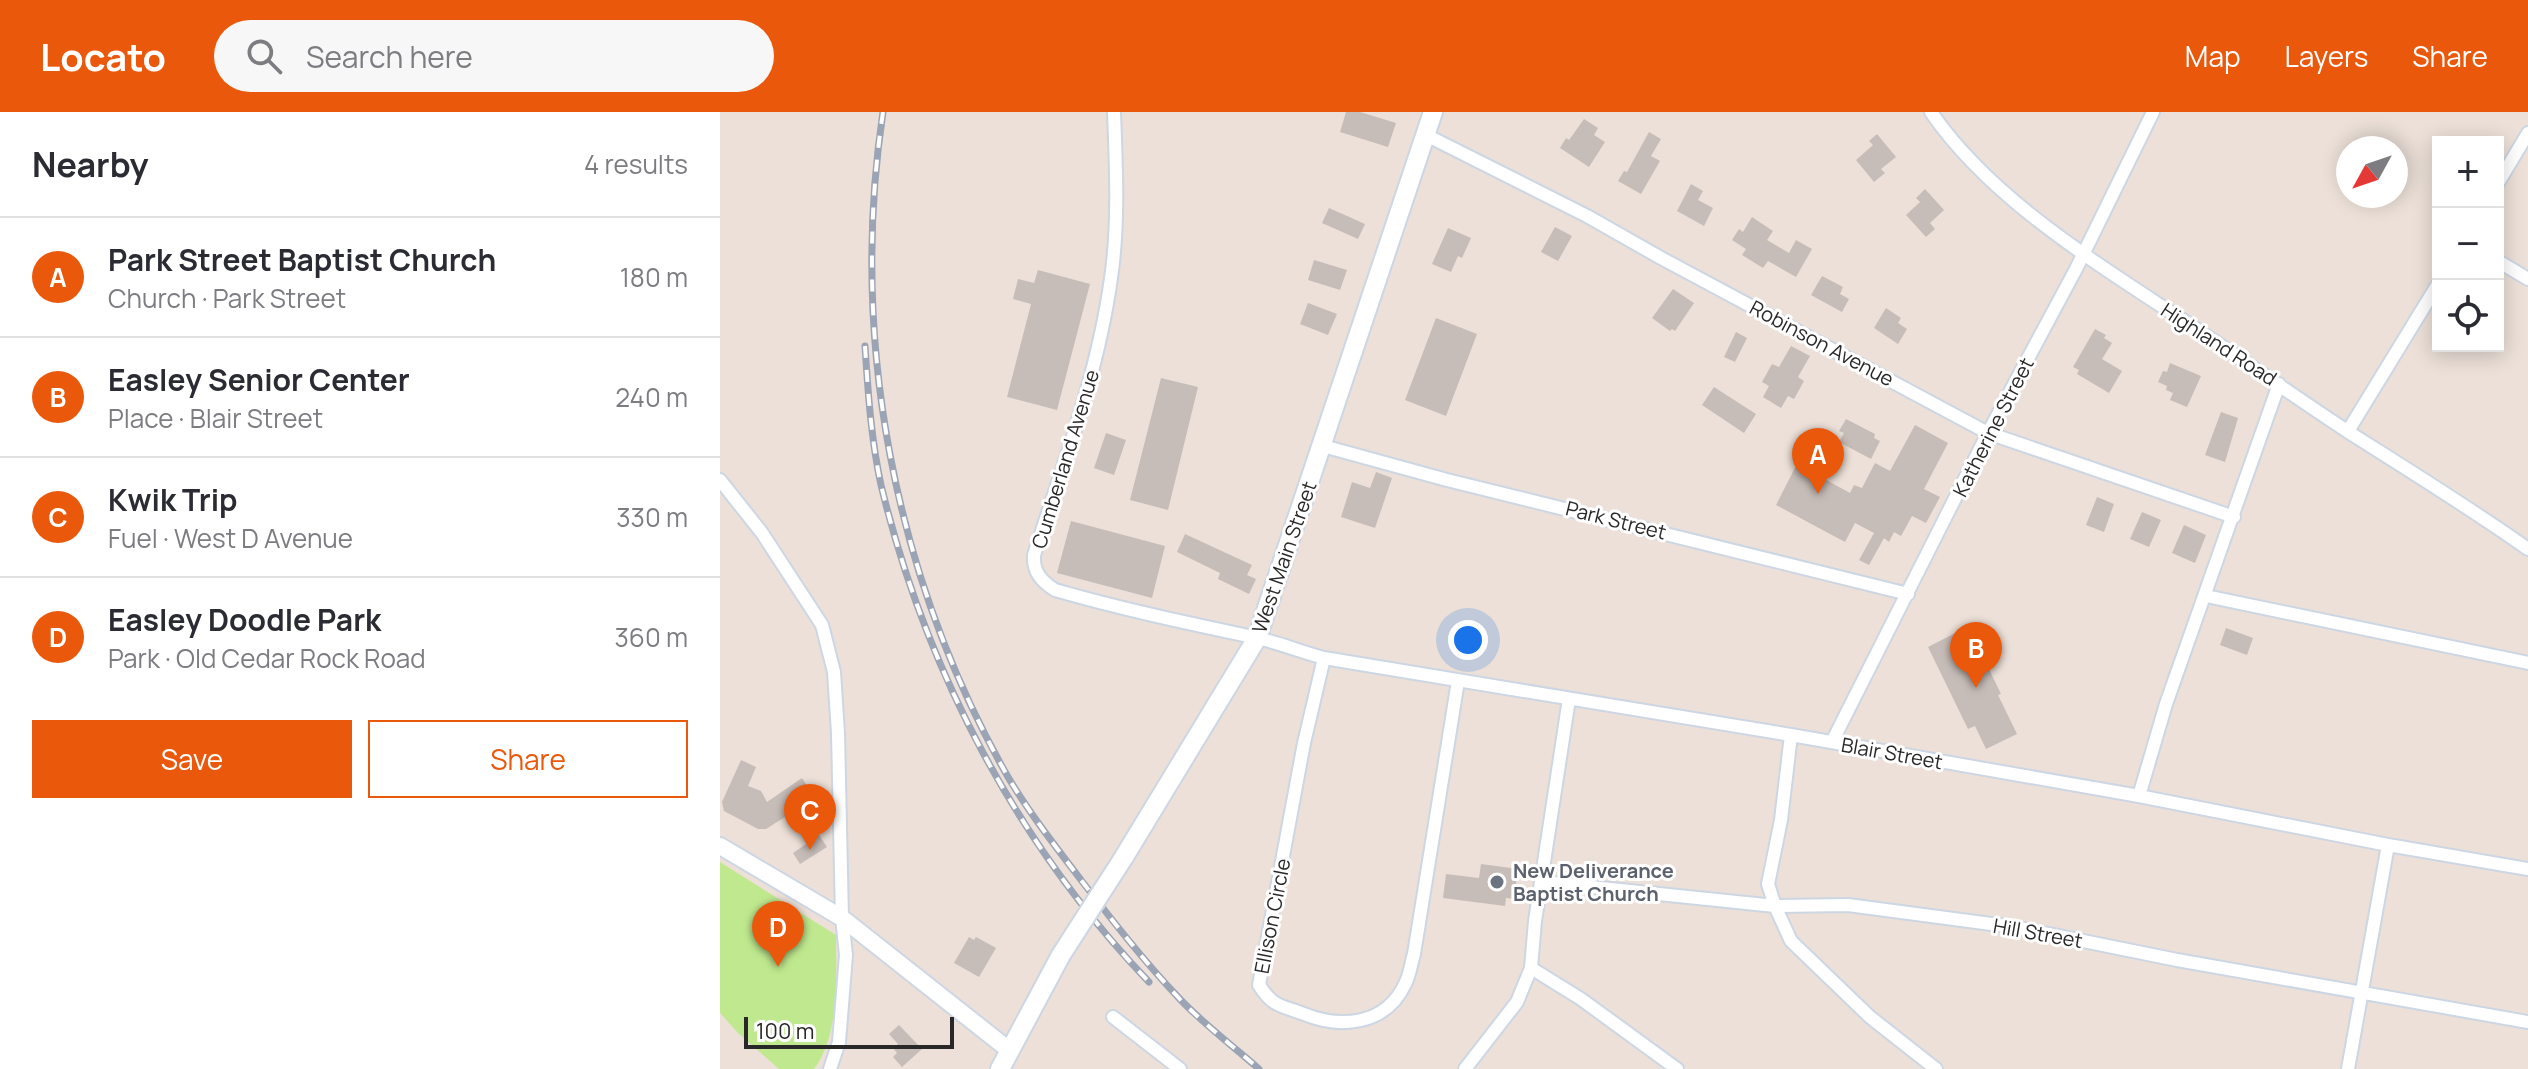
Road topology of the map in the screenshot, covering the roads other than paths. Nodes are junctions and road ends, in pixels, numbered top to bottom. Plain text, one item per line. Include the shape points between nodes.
1 (1114, 112) edge
2 (1433, 112) edge
3 (1931, 112) edge
4 (2153, 112) edge
5 (2528, 133) edge
6 (1426, 135) junction
7 (2504, 173) edge
8 (2084, 253) junction
9 (2504, 265) edge
10 (2528, 279) edge
11 (2432, 294) edge
12 (2279, 384) junction
13 (2348, 431) junction
14 (1988, 433) junction
15 (1323, 446) junction
16 (723, 488) edge
17 (2234, 517) junction
18 (2528, 549) edge
19 (1908, 594) junction
20 (2206, 596) junction
21 (1257, 638) junction
22 (1324, 658) junction
23 (2528, 663) edge
24 (1458, 681) junction
25 (1569, 699) junction
26 (1791, 735) junction
27 (1832, 742) junction
28 (2139, 796) junction
29 (2388, 845) junction
30 (720, 846) edge
31 (2528, 869) edge
32 (1543, 882) junction
33 (1775, 906) junction
34 (842, 918) junction
35 (1531, 968) junction
36 (2362, 993) junction
37 (1113, 1017) dead end
38 (2528, 1022) edge
39 (1009, 1050) junction
40 (830, 1069) edge
41 (1000, 1069) edge
42 (1180, 1069) edge
43 (1465, 1069) edge
44 (1677, 1069) edge
45 (1936, 1069) edge
46 (2348, 1069) edge

1 - 21 street, Cumberland Avenue via 1112,276 1092,379 1034,566 1055,590
2 - 6 main road, West Main Street
3 - 8 street, Highland Road via 2003,189
4 - 8 street, Katherine Street
5 - 7 street
6 - 14 street, Robinson Avenue
6 - 15 main road, West Main Street
8 - 12 street, Highland Road
8 - 14 street, Katherine Street
9 - 10 street
11 - 13 street
12 - 13 street, Highland Road
12 - 17 street
13 - 18 street, Highland Road
14 - 17 street, Robinson Avenue
14 - 19 street, Katherine Street
15 - 19 street, Park Street
15 - 21 main road, West Main Street
16 - 34 street via 762,533 822,625 834,672
17 - 20 street
19 - 27 street, Katherine Street
20 - 23 street
20 - 28 street
21 - 22 street, Blair Street
21 - 39 main road, West Main Street, bridge via 1061,955
22 - 24 street, Blair Street
22 - 24 street, Ellison Circle via 1259,985 1270,1001 1322,1021 1365,1020 1385,1009 1405,986
24 - 25 street, Blair Street
25 - 26 street, Blair Street
25 - 32 street
26 - 27 street, Blair Street
26 - 33 street via 1768,884
27 - 28 street, Blair Street
28 - 29 street, Blair Street
29 - 31 street, Blair Street
29 - 36 street
30 - 34 street
32 - 33 street, Hill Street
32 - 35 street
33 - 36 street, Hill Street via 1848,905 2014,927
33 - 45 street via 1791,941 1870,1017
34 - 39 street
34 - 40 street via 844,984 839,1042
35 - 43 street via 1517,1002
35 - 44 street
36 - 38 street, Hill Street
36 - 46 street
37 - 42 street
39 - 41 main road, West Main Street

